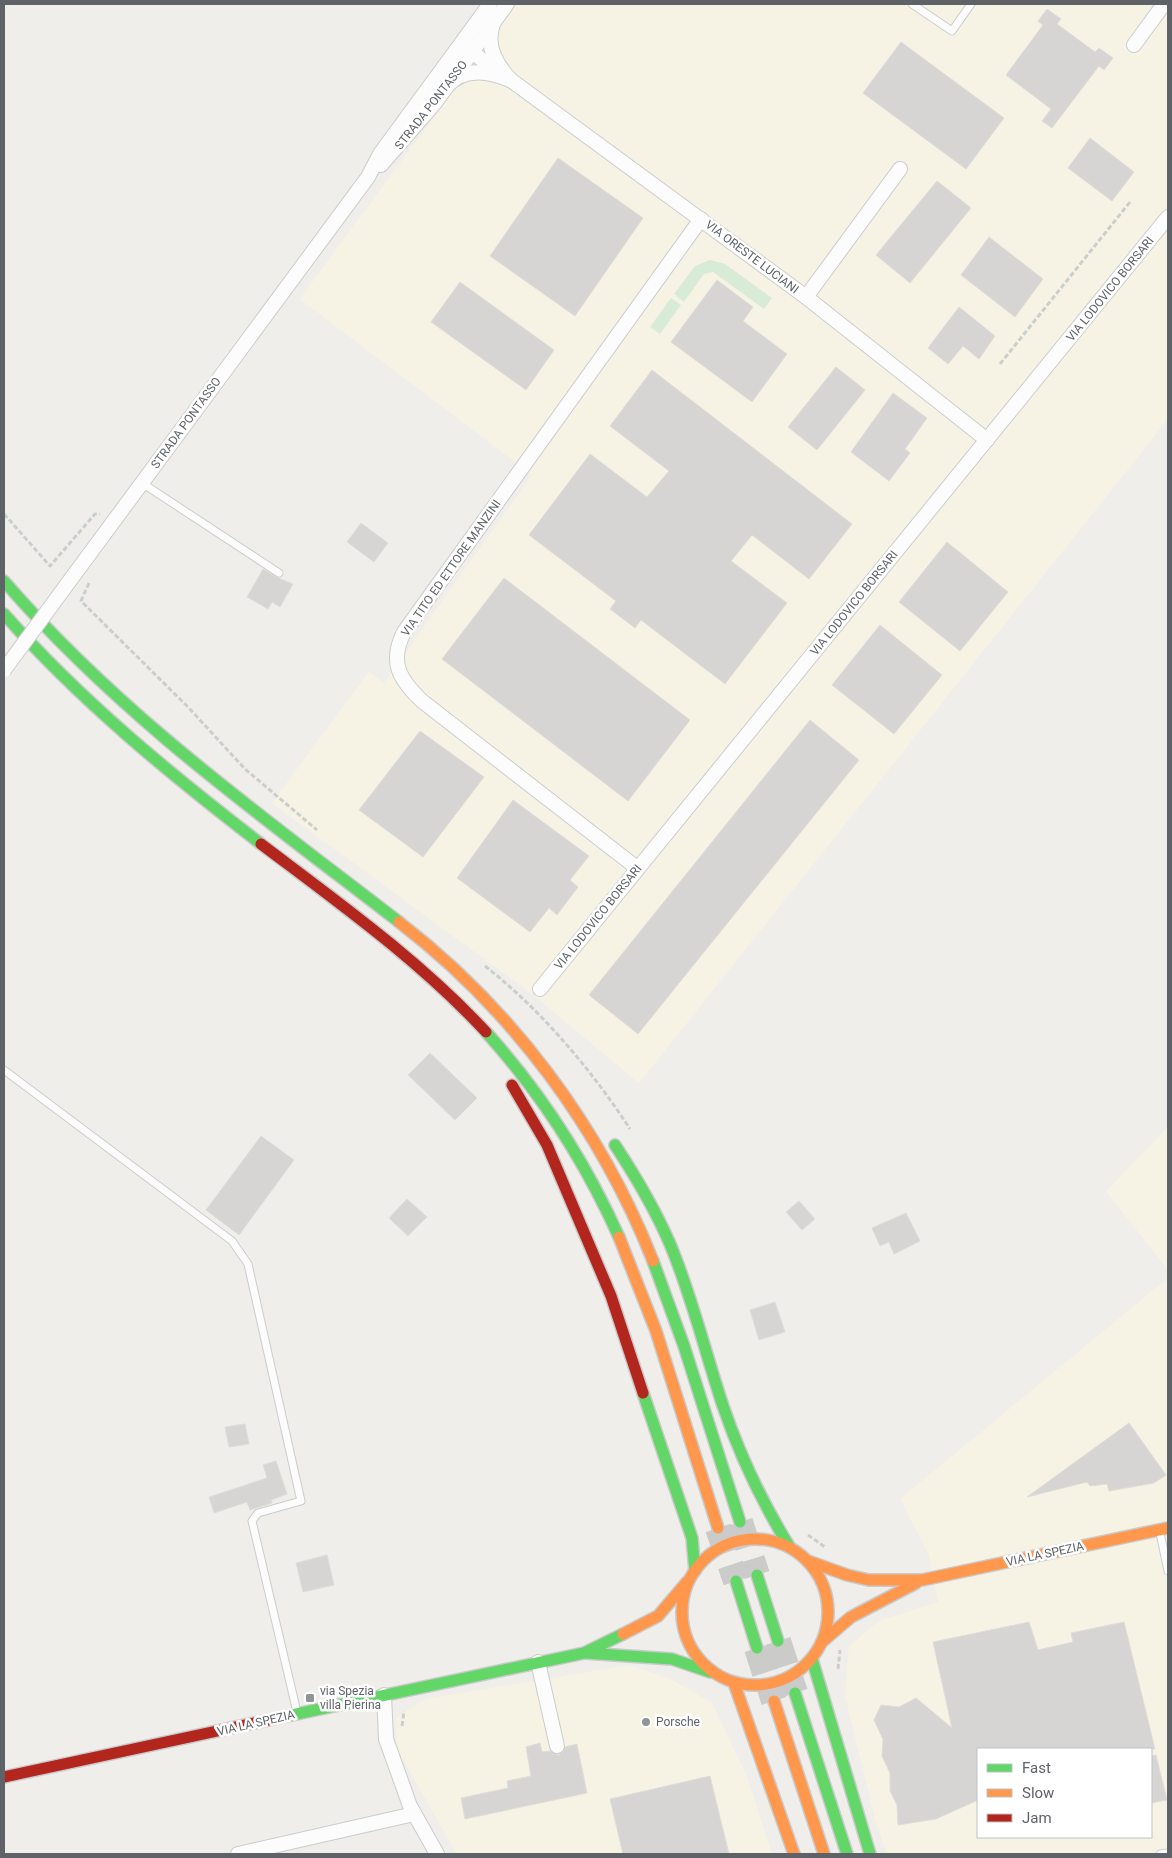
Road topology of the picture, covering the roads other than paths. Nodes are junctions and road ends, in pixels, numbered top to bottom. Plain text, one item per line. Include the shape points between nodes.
1 (490, 4) edge
2 (507, 4) edge
3 (912, 4) edge
4 (971, 4) edge
5 (1164, 4) edge
6 (498, 10) edge
7 (1134, 45) dead end
8 (472, 46) junction
9 (512, 81) junction
10 (446, 87) junction
11 (402, 123) junction
12 (900, 169) dead end
13 (368, 177) junction
14 (1168, 217) edge
15 (701, 219) junction
16 (806, 297) junction
17 (987, 440) junction
18 (142, 483) junction
19 (279, 572) dead end
20 (4, 581) edge
21 (4, 614) edge
22 (4, 670) edge
23 (637, 868) junction
24 (456, 970) junction
25 (440, 985) junction
26 (540, 989) dead end
27 (4, 1070) edge
28 (568, 1080) dead end
29 (611, 1139) dead end
30 (740, 1522) tunnel mouth
31 (718, 1528) tunnel mouth
32 (1164, 1529) edge
33 (789, 1546) junction
34 (808, 1561) junction
35 (695, 1571) junction
36 (1168, 1571) edge
37 (757, 1575) tunnel mouth
38 (922, 1580) junction
39 (736, 1581) tunnel mouth
40 (688, 1582) junction
41 (778, 1641) tunnel mouth
42 (823, 1641) junction
43 (757, 1648) tunnel mouth
44 (584, 1653) junction
45 (812, 1660) junction
46 (538, 1662) junction
47 (715, 1673) junction
48 (734, 1683) junction
49 (795, 1693) tunnel mouth
50 (384, 1695) junction
51 (774, 1701) tunnel mouth
52 (297, 1713) junction
53 (557, 1746) dead end
54 (4, 1777) edge
55 (414, 1814) junction
56 (1168, 1853) edge
57 (238, 1854) edge
58 (437, 1854) edge
59 (794, 1854) edge
60 (824, 1854) edge
61 (847, 1854) edge
62 (870, 1854) edge
63 (1160, 1854) edge

1 - 11 street, STRADA PONTASSO
2 - 6 street, STRADA PONTASSO
3 - 4 lane via 952,31
5 - 7 street
6 - 8 street, STRADA PONTASSO
6 - 9 street, VIA ORESTE LUCIANI via 491,33 492,51
8 - 9 street, STRADA PONTASSO
8 - 10 street, STRADA PONTASSO
8 - 11 street, STRADA PONTASSO via 431,95
9 - 10 street, VIA ORESTE LUCIANI via 477,72 459,76
9 - 15 street, VIA ORESTE LUCIANI
10 - 13 street, STRADA PONTASSO via 390,156
11 - 13 street, STRADA PONTASSO
12 - 16 street
13 - 18 street, STRADA PONTASSO
14 - 17 street, VIA LODOVICO BORSARI
15 - 16 street, VIA ORESTE LUCIANI
15 - 23 street, VIA TITO ED ETTORE MANZINI via 404,632 396,653 405,684 422,701
16 - 17 street, VIA ORESTE LUCIANI
17 - 23 street, VIA LODOVICO BORSARI
18 - 19 lane
18 - 22 street, STRADA PONTASSO, bridge
20 - 24 main road via 70,654 137,718
21 - 25 main road via 53,668 114,726
23 - 26 street, VIA LODOVICO BORSARI
24 - 28 main road via 499,1003
24 - 30 main road via 543,1066 586,1126 618,1183 665,1293
25 - 31 main road via 491,1038 533,1090 569,1141 597,1191 645,1306
25 - 35 main road via 505,1074 547,1146 611,1296 692,1538
27 - 52 lane via 232,1241 248,1264 301,1501 258,1513 252,1521
29 - 33 main road via 651,1202 676,1260 744,1466 768,1516
32 - 36 lane
32 - 38 main road, VIA LA SPEZIA
33 - 34 main road, VIA LA SPEZIA
33 - 35 main road, VIA LA SPEZIA via 766,1539 742,1539 719,1547 700,1562
34 - 38 main road, VIA LA SPEZIA via 869,1580
34 - 42 main road, VIA LA SPEZIA via 821,1578 828,1599 829,1620
35 - 40 main road, VIA LA SPEZIA
37 - 41 main road
38 - 42 main road, VIA LA SPEZIA via 851,1617
39 - 43 main road
40 - 44 main road, VIA LA SPEZIA via 658,1616
40 - 47 main road, VIA LA SPEZIA via 682,1602 682,1623 699,1660
42 - 45 main road, VIA LA SPEZIA
44 - 46 main road, VIA LA SPEZIA
44 - 47 main road, VIA LA SPEZIA via 672,1659
45 - 48 main road, VIA LA SPEZIA via 796,1674 776,1682 756,1686
45 - 62 main road
46 - 50 main road, VIA LA SPEZIA
46 - 53 street
47 - 48 main road, VIA LA SPEZIA
48 - 59 main road
49 - 61 main road
50 - 52 main road, VIA LA SPEZIA
50 - 55 street via 386,1739
51 - 60 main road
52 - 54 main road, VIA LA SPEZIA
55 - 57 street
55 - 58 street
56 - 63 lane

